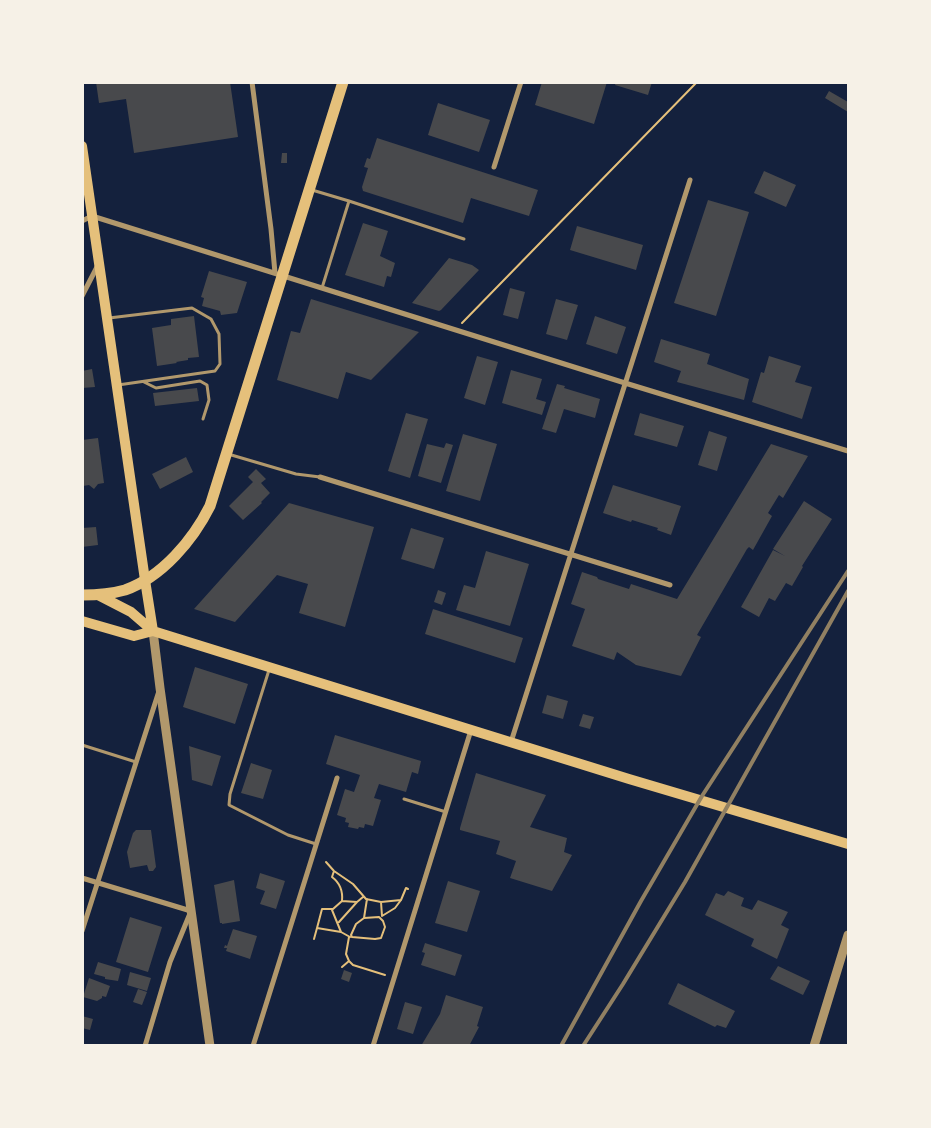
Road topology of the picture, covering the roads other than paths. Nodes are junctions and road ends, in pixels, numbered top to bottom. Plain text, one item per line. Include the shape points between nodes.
1 (252, 82) edge
2 (343, 82) edge
3 (521, 82) edge
4 (82, 146) edge
5 (494, 167) dead end
6 (690, 180) dead end
7 (309, 189) junction
8 (349, 201) junction
9 (87, 218) edge
10 (464, 239) dead end
11 (98, 265) junction
12 (278, 274) junction
13 (322, 288) junction
14 (82, 296) edge
15 (108, 318) junction
16 (144, 382) junction
17 (625, 383) junction
18 (118, 385) junction
19 (203, 419) dead end
20 (848, 451) edge
21 (227, 453) junction
22 (320, 476) joint
23 (570, 555) junction
24 (145, 580) junction
25 (670, 585) dead end
26 (98, 595) junction
27 (82, 596) edge
28 (82, 621) edge
29 (153, 632) junction
30 (270, 668) junction
31 (160, 688) junction
32 (471, 730) junction
33 (511, 742) junction
34 (82, 745) edge
35 (136, 762) junction
36 (337, 778) dead end
37 (404, 799) dead end
38 (446, 812) junction
39 (317, 844) junction
40 (848, 844) edge
41 (82, 878) edge
42 (98, 883) junction
43 (191, 911) junction
44 (82, 931) edge
45 (848, 935) edge
46 (145, 1046) edge
47 (210, 1046) edge
48 (254, 1046) edge
49 (373, 1046) edge
50 (814, 1046) edge

1 - 12 street
2 - 7 highway
3 - 5 street
4 - 9 main road
6 - 17 street
7 - 8 lane
7 - 12 highway
8 - 10 lane
8 - 13 lane
9 - 11 main road
9 - 12 street
11 - 14 street
11 - 15 main road
12 - 13 street
12 - 21 highway
13 - 17 street
15 - 16 lane via 192,308 211,319 219,334 220,364 215,371
15 - 18 main road
16 - 18 lane
16 - 19 lane via 156,388 200,381 207,385 209,400
17 - 20 street
17 - 23 street
18 - 24 main road
21 - 22 lane via 296,474
21 - 24 highway via 210,506 201,523 171,558
22 - 23 street
23 - 25 street
23 - 33 street
24 - 26 highway via 128,589
24 - 29 main road
26 - 27 highway
26 - 29 main road via 131,612
28 - 29 main road via 134,636
29 - 30 main road
29 - 31 street
30 - 32 main road
30 - 39 lane via 229,805 288,835
31 - 35 street
31 - 43 street
32 - 33 main road
32 - 38 street
33 - 40 main road
34 - 35 lane
35 - 42 street
36 - 39 street
37 - 38 lane
38 - 49 street
39 - 48 street
41 - 42 street
42 - 43 street
42 - 44 street
43 - 46 street via 170,962
43 - 47 street
45 - 50 street

